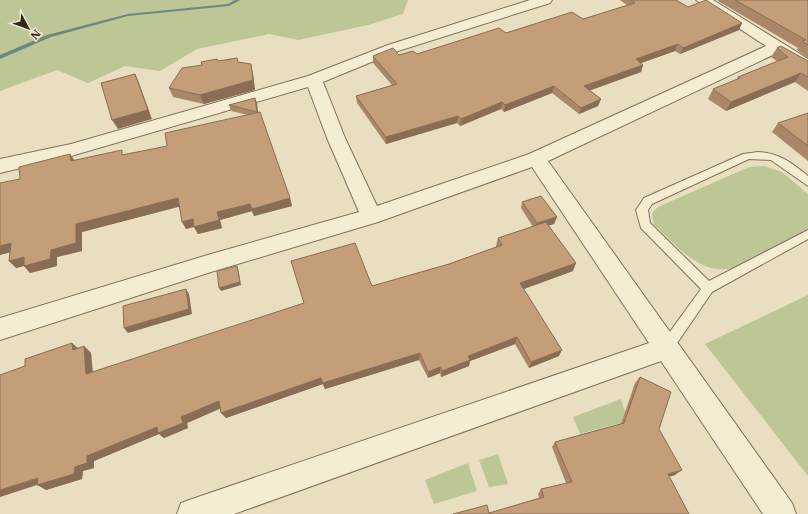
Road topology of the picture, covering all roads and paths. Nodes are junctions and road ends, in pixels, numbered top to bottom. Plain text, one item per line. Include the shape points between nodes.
1 (544, 0) edge
2 (703, 0) edge
3 (777, 47) junction
4 (808, 66) edge
5 (314, 80) junction
6 (536, 159) junction
7 (0, 166) edge
8 (808, 182) edge
9 (371, 216) junction
10 (808, 234) edge
11 (708, 288) junction
12 (0, 329) edge
13 (666, 348) junction
14 (192, 514) edge
15 (781, 514) edge

1 - 5 street via 393,48
2 - 3 street
3 - 4 street
3 - 6 street
5 - 7 street via 71,150
5 - 9 street via 336,138
6 - 9 street
6 - 13 street
8 - 11 lane via 778,158 763,154 747,156 648,201 642,210 645,225
9 - 12 street via 203,265
10 - 11 lane
11 - 13 lane
13 - 14 street
13 - 15 street

